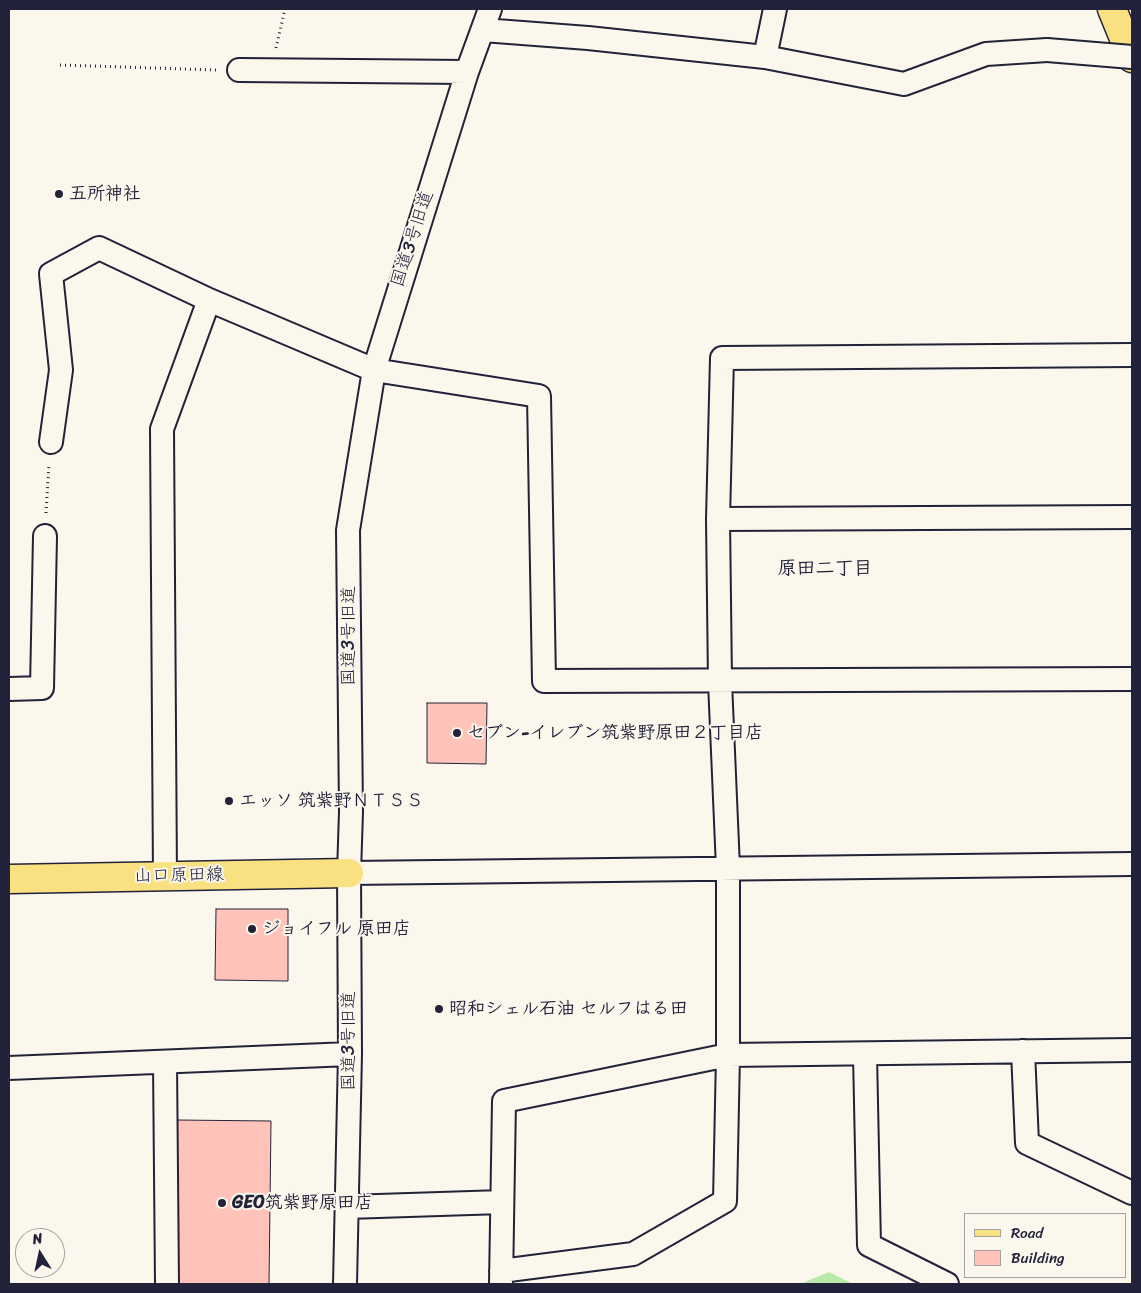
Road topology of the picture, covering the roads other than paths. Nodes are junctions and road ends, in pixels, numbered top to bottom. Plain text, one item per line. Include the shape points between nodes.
1 (490, 9) edge
2 (775, 9) edge
3 (1112, 9) edge
4 (483, 30) junction
5 (765, 57) junction
6 (1132, 58) edge
7 (239, 70) road end
8 (467, 72) junction
9 (209, 300) junction
10 (1132, 355) edge
11 (374, 370) junction
12 (51, 442) road end
13 (1132, 517) edge
14 (718, 518) junction
15 (45, 536) road end
16 (1132, 679) edge
17 (720, 682) junction
18 (9, 689) edge
19 (1132, 864) edge
20 (728, 868) junction
21 (348, 873) junction
22 (164, 877) junction
23 (9, 879) edge
24 (1132, 1050) edge
25 (1022, 1051) junction
26 (350, 1054) junction
27 (728, 1055) junction
28 (865, 1055) junction
29 (165, 1062) junction
30 (9, 1068) edge
31 (1132, 1194) edge
32 (502, 1202) junction
33 (347, 1207) junction
34 (501, 1278) edge
35 (167, 1284) edge
36 (345, 1284) edge
37 (947, 1284) edge

1 - 4 street, 国道3号旧道
2 - 5 street
3 - 6 main road
4 - 5 street
4 - 8 street, 国道3号旧道
5 - 6 street, bridge via 904,84 986,54 1047,50
7 - 8 street
8 - 11 street, 国道3号旧道
9 - 11 street
9 - 12 street via 99,248 51,274 61,370
9 - 22 street via 162,430
10 - 14 street via 722,358
11 - 17 street via 539,396 544,681
11 - 21 street, 国道3号旧道 via 348,530 351,812
13 - 14 street
14 - 17 street
15 - 18 street via 42,688
16 - 17 street
17 - 20 street
19 - 20 street
20 - 21 street
20 - 27 street
21 - 22 main road, 山口原田線
21 - 26 street, 国道3号旧道
22 - 23 main road, 山口原田線
24 - 25 street
25 - 28 street
25 - 31 street via 1028,1143
26 - 29 street
26 - 33 street, 国道3号旧道
27 - 28 street
27 - 32 street via 504,1101
27 - 34 street via 726,1201 633,1254
28 - 37 street via 869,1245
29 - 30 street
29 - 35 street
32 - 33 street
32 - 34 street
33 - 36 street, 国道3号旧道

